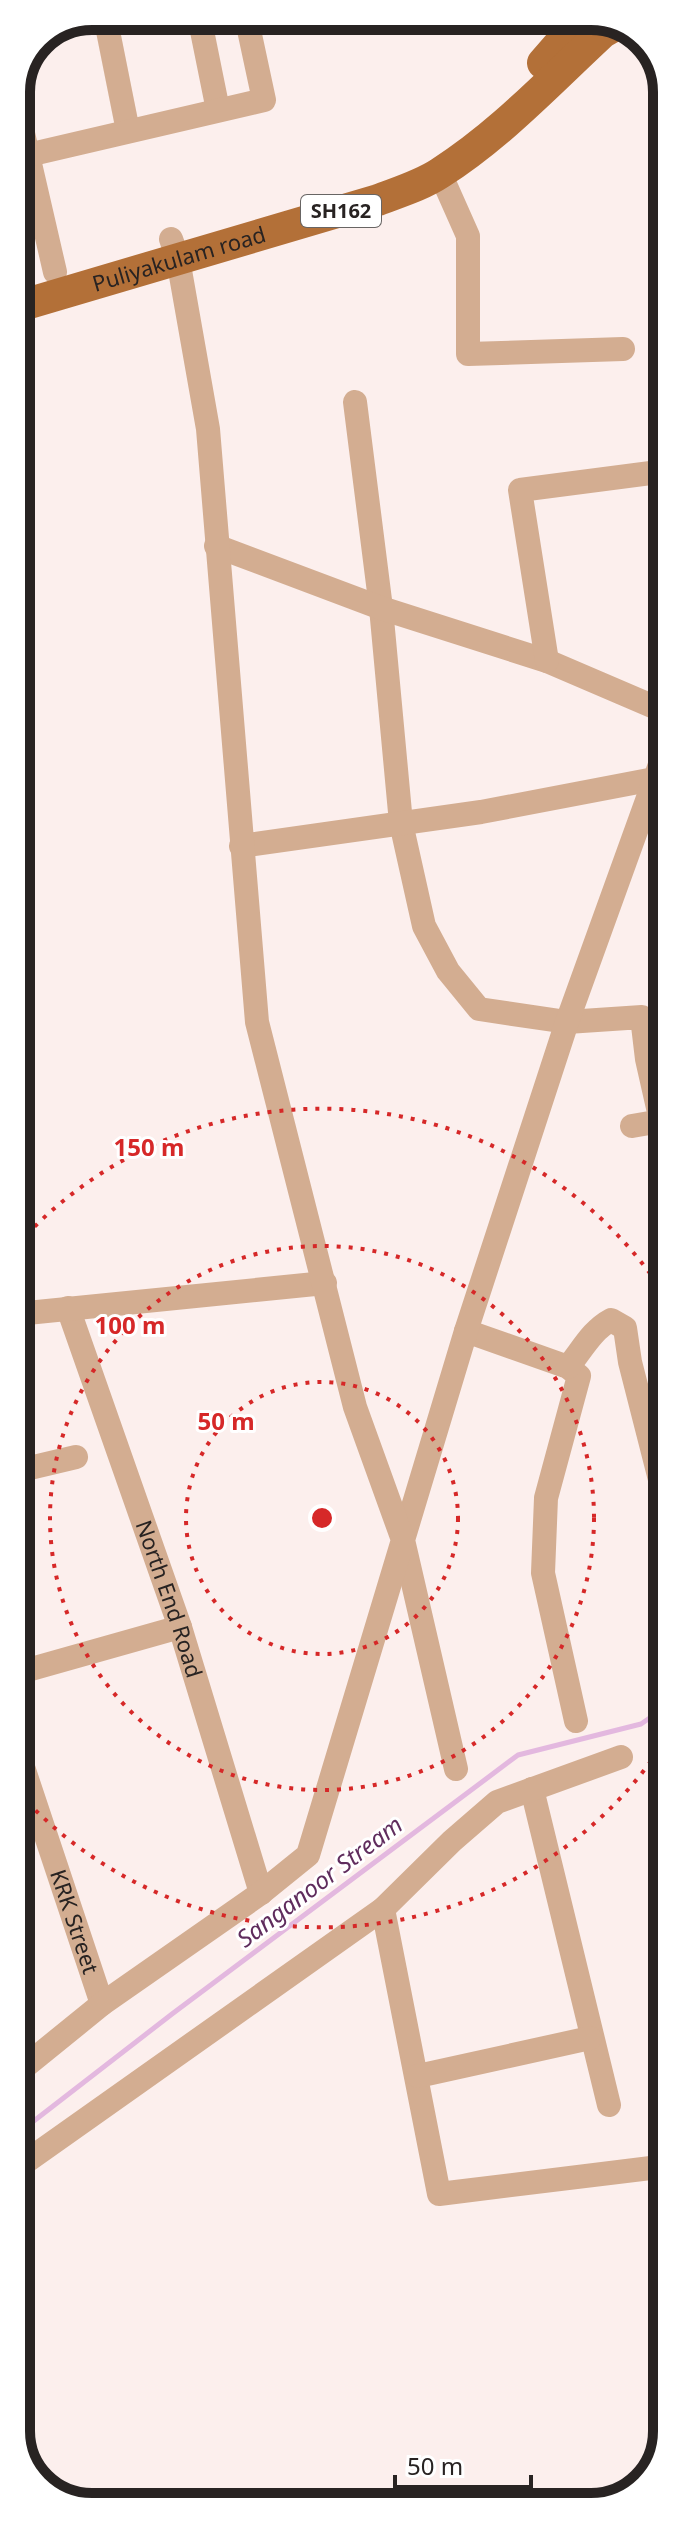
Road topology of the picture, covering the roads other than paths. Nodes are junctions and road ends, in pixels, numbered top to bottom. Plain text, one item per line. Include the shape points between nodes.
1 (108, 30) edge
2 (202, 30) edge
3 (249, 30) edge
4 (572, 30) edge
5 (604, 31) edge
6 (218, 110) junction
7 (128, 131) junction
8 (30, 155) edge
9 (30, 164) edge
10 (440, 173) junction
11 (174, 249) junction
12 (55, 272) junction
13 (30, 280) edge
14 (30, 302) edge
15 (623, 349) dead end
16 (355, 402) dead end
17 (653, 473) edge
18 (216, 546) junction
19 (381, 608) junction
20 (547, 661) junction
21 (653, 706) edge
22 (653, 777) edge
23 (653, 795) edge
24 (401, 823) junction
25 (241, 846) junction
26 (567, 1022) junction
27 (653, 1086) edge
28 (653, 1122) edge
29 (632, 1126) dead end
30 (325, 1283) junction
31 (68, 1308) junction
32 (30, 1312) edge
33 (466, 1331) junction
34 (568, 1367) junction
35 (653, 1452) edge
36 (76, 1457) dead end
37 (30, 1468) edge
38 (403, 1540) junction
39 (180, 1627) junction
40 (30, 1669) edge
41 (576, 1721) dead end
42 (621, 1757) dead end
43 (456, 1769) dead end
44 (30, 1788) edge
45 (532, 1789) junction
46 (261, 1893) junction
47 (383, 1909) junction
48 (102, 2004) junction
49 (590, 2038) junction
50 (30, 2062) edge
51 (418, 2076) junction
52 (609, 2105) dead end
53 (30, 2159) edge
54 (653, 2168) edge

1 - 7 street
2 - 6 street
3 - 6 street via 264,100
4 - 11 main road, Puliyakulam road / SH162 via 496,109 445,149 384,178
5 - 10 main road, Puliyakulam road / SH162 via 514,118
6 - 7 street
7 - 8 street
9 - 12 street
10 - 11 main road, Puliyakulam road / SH162 via 378,200
10 - 15 street via 468,236 468,354
11 - 12 main road, Puliyakulam road / SH162
11 - 14 main road, Puliyakulam road / SH162
11 - 18 street via 208,429
12 - 13 main road, Puliyakulam road / SH162
16 - 19 street
17 - 20 street via 520,490
18 - 19 street
18 - 25 street
19 - 20 street
19 - 24 street
20 - 21 street
22 - 24 street
23 - 26 street
24 - 25 street
24 - 26 street via 424,926 448,971 479,1009
25 - 30 street via 257,1022
26 - 27 street via 642,1017
26 - 33 street
28 - 29 street
30 - 31 street
30 - 38 street via 355,1407
31 - 32 street
31 - 39 street, North End Road
33 - 34 street
33 - 38 street
34 - 35 street via 596,1328 611,1320 625,1328
34 - 41 street via 579,1376 546,1498 543,1573
36 - 37 street
38 - 43 street
38 - 46 street via 308,1855
39 - 40 street
39 - 46 street, North End Road
42 - 45 street
44 - 48 street, KRK Street
45 - 47 street via 497,1802
45 - 49 street
46 - 48 street
47 - 51 street
47 - 53 street
48 - 50 street
49 - 51 street
49 - 52 street
51 - 54 street via 439,2194

